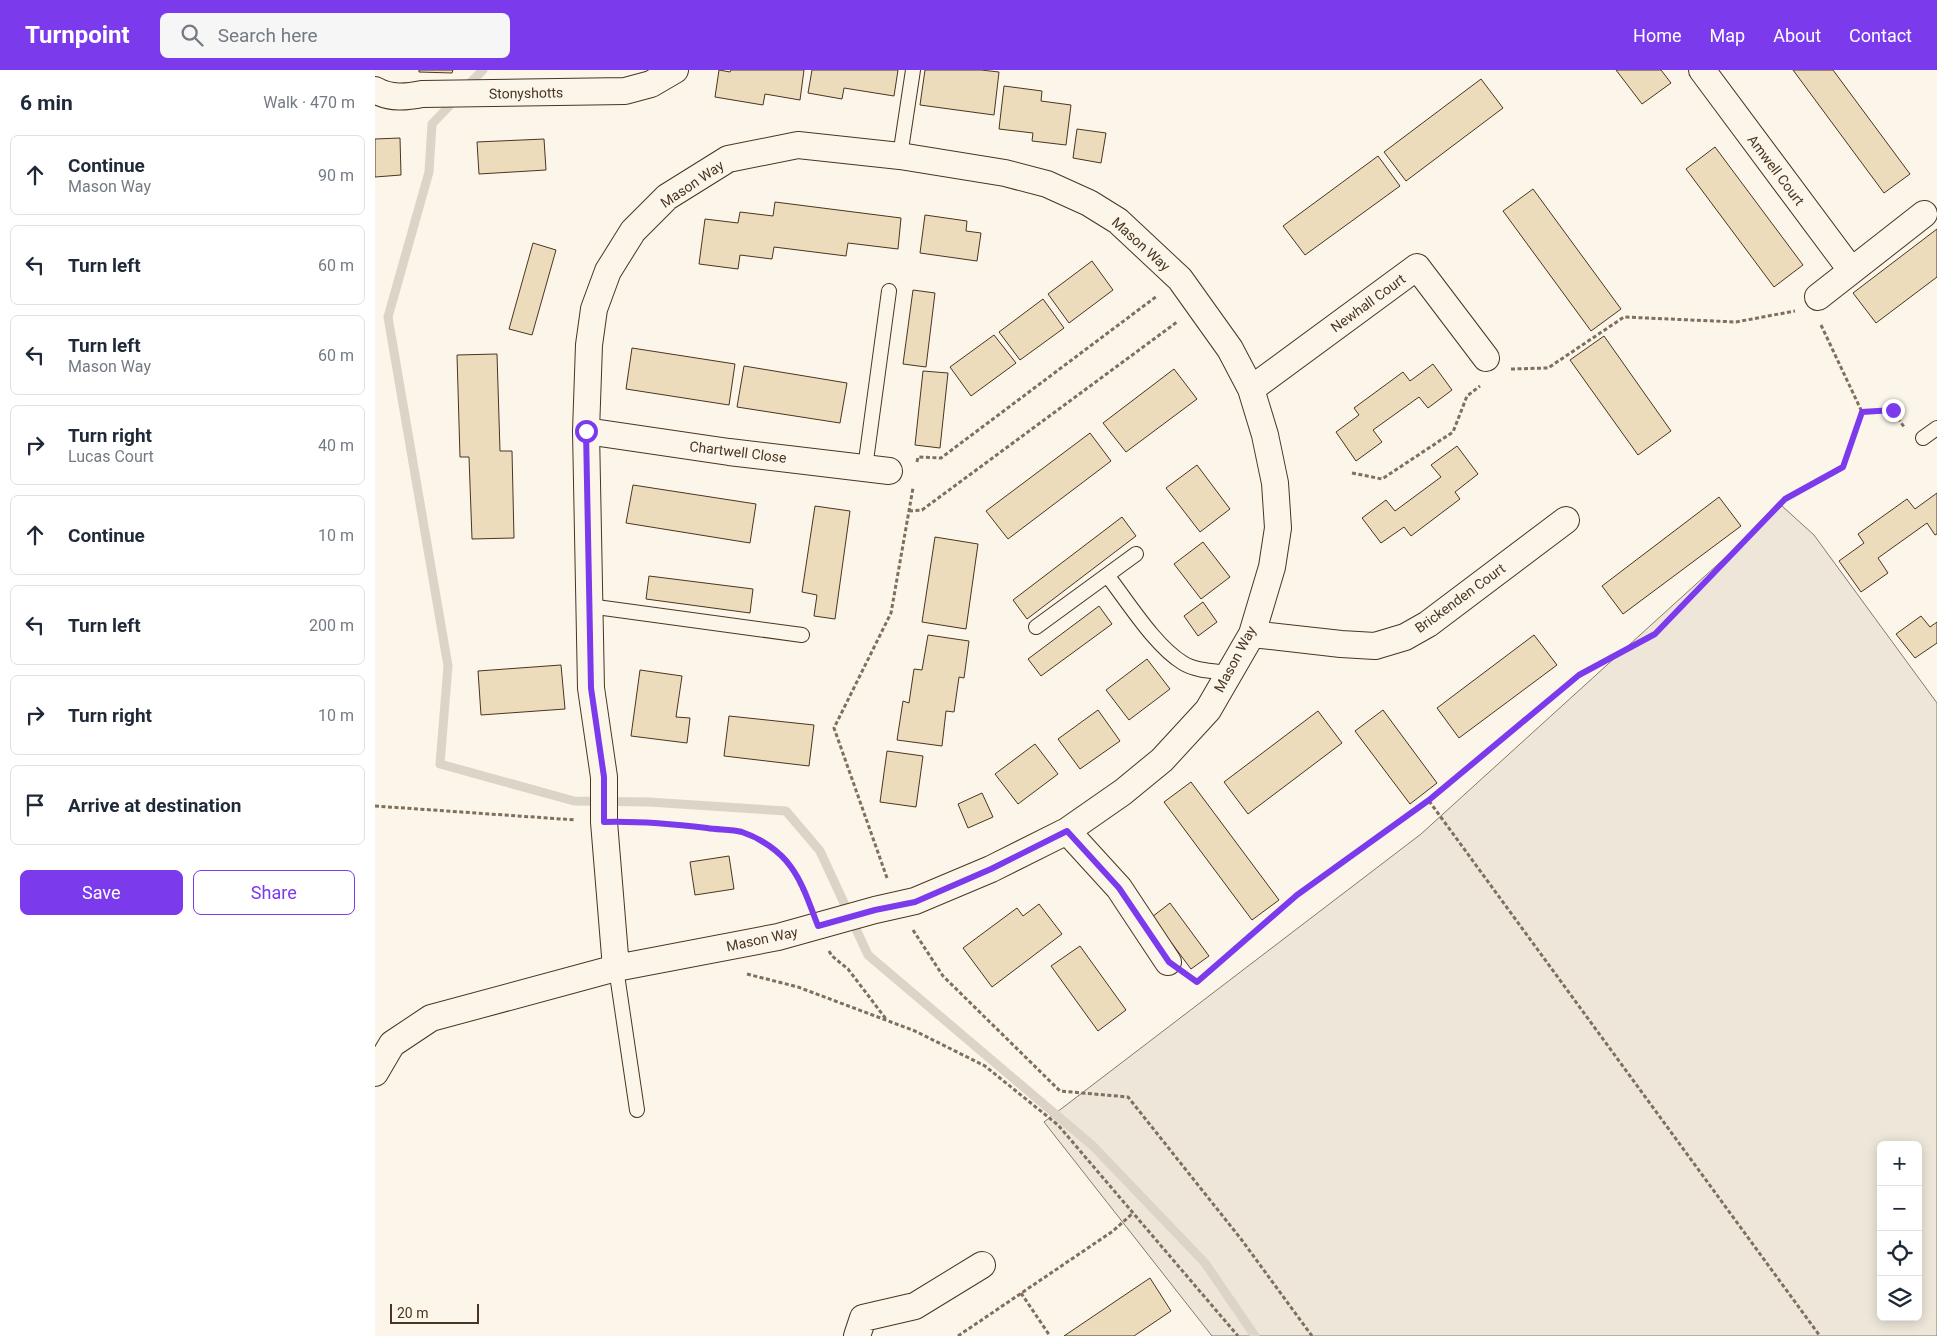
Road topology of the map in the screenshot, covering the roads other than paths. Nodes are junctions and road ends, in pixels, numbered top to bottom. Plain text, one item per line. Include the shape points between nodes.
1 (675, 70) edge
2 (913, 70) edge
3 (1702, 70) edge
4 (375, 90) edge
5 (900, 156) junction
6 (1924, 214) dead end
7 (1851, 270) junction
8 (889, 292) dead end
9 (1815, 303) road end
10 (1494, 363) road end
11 (1251, 389) junction
12 (1937, 428) edge
13 (586, 431) junction
14 (1923, 438) road end
15 (877, 469) joint
16 (1566, 520) dead end
17 (1136, 554) dead end
18 (1107, 575) junction
19 (589, 606) junction
20 (1036, 627) dead end
21 (1252, 634) junction
22 (802, 635) dead end
23 (1229, 673) junction
24 (1067, 831) junction
25 (1169, 962) road end
26 (616, 968) junction
27 (375, 1073) edge
28 (637, 1110) dead end
29 (982, 1265) dead end
30 (857, 1336) edge

1 - 4 street, Stonyshotts via 651,84 625,91 423,94 403,98
2 - 5 lane
3 - 7 street, Amwell Court
5 - 11 street, Mason Way via 1005,173 1047,184 1089,203 1117,221 1180,279 1230,349
5 - 13 street, Mason Way via 798,145 728,160 667,197 633,231 608,271 594,309 589,345
6 - 7 street
7 - 9 street
8 - 15 lane
10 - 11 street, Newhall Court via 1417,267
11 - 21 street, Mason Way via 1275,483 1277,528 1272,567
12 - 14 lane
13 - 15 street, Chartwell Close
13 - 19 street, Mason Way
16 - 21 street, Brickenden Court via 1428,624 1405,637 1375,646
17 - 18 lane
18 - 20 lane
18 - 23 lane via 1161,645 1184,664
19 - 22 lane
19 - 26 street, Mason Way via 591,688 604,777 604,822
21 - 23 street, Mason Way
23 - 24 street, Mason Way via 1208,710 1162,760
24 - 25 street via 1119,888
24 - 26 street, Mason Way via 915,902 888,901 777,937
26 - 27 street, Mason Way via 431,1018 392,1044
26 - 28 lane
29 - 30 street via 915,1306 863,1318

